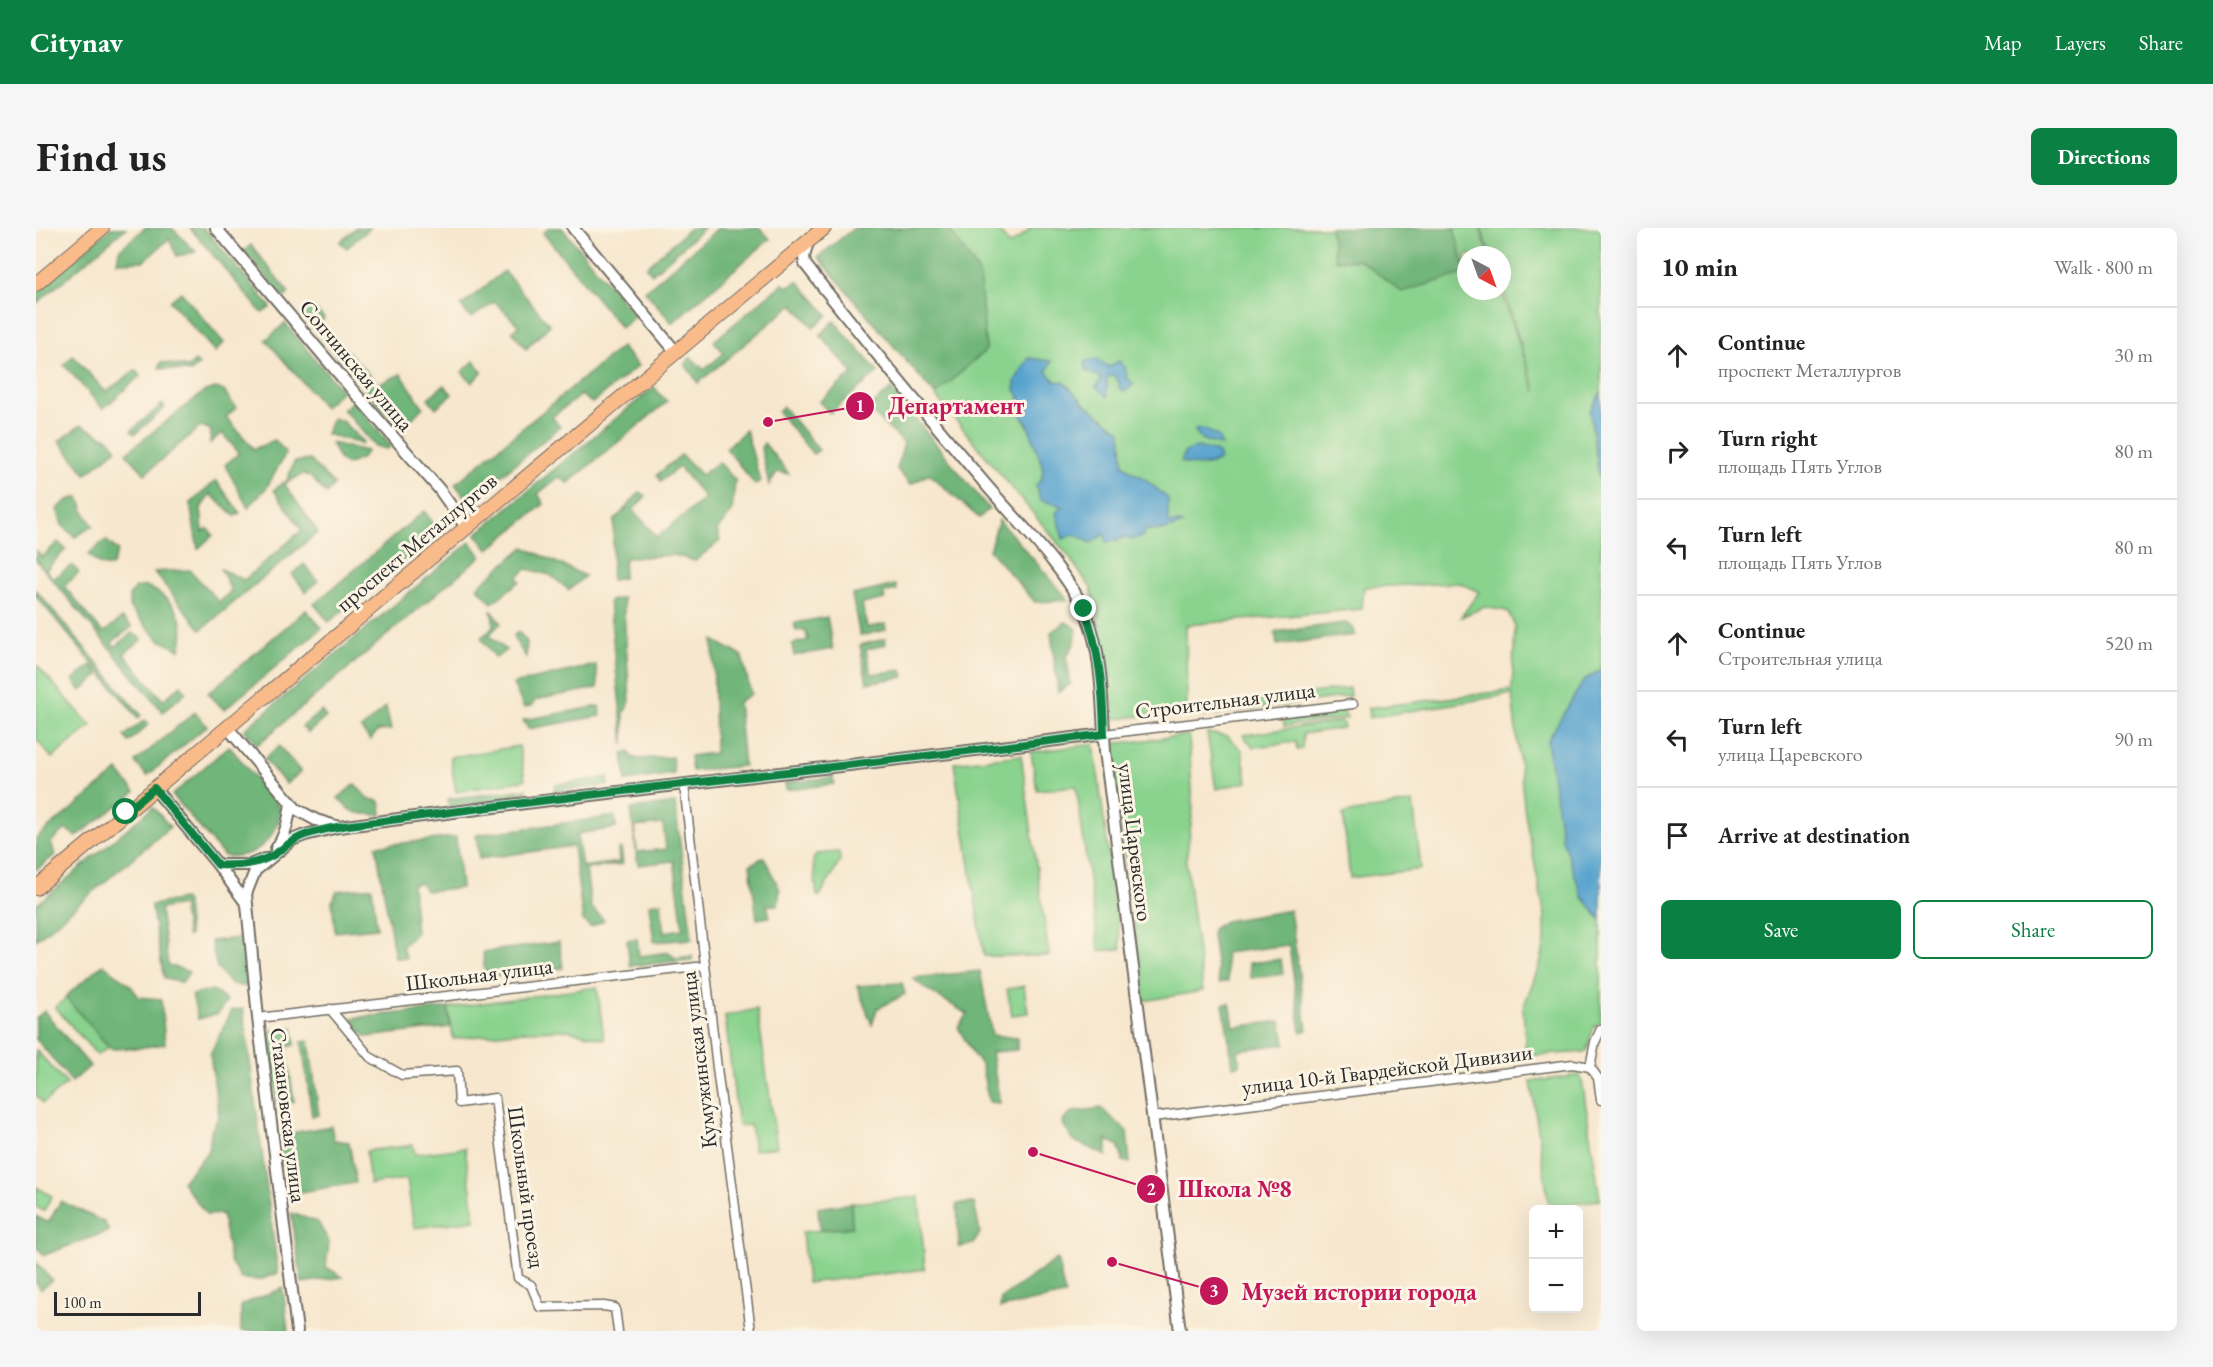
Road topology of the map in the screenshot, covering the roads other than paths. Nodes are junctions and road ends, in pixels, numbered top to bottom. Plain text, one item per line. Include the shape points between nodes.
1 (102, 228) edge
2 (216, 228) edge
3 (573, 228) edge
4 (824, 228) edge
5 (808, 241) junction
6 (781, 264) junction
7 (805, 264) junction
8 (36, 284) edge
9 (676, 352) junction
10 (466, 527) junction
11 (1353, 704) dead end
12 (227, 727) junction
13 (1104, 734) junction
14 (684, 785) junction
15 (154, 788) junction
16 (291, 801) junction
17 (339, 827) junction
18 (273, 855) junction
19 (218, 865) junction
20 (36, 888) edge
21 (246, 903) junction
22 (705, 966) junction
23 (330, 1010) junction
24 (258, 1018) junction
25 (1601, 1029) edge
26 (1590, 1067) junction
27 (1601, 1101) edge
28 (1153, 1117) junction
29 (297, 1331) edge
30 (618, 1331) edge
31 (751, 1331) edge
32 (1180, 1331) edge

1 - 8 main road
2 - 10 street, Сопчинская улица via 439,489
3 - 9 street
4 - 5 main road, проспект Металлургов
5 - 6 main road, проспект Металлургов
5 - 7 street
6 - 7 street
6 - 9 main road, проспект Металлургов
7 - 13 street, улица Царевского via 1078,598 1094,640
9 - 10 main road, проспект Металлургов
10 - 12 main road, проспект Металлургов
11 - 13 street, Строительная улица
12 - 15 main road, проспект Металлургов
12 - 16 street, Строительная улица
13 - 14 street, Строительная улица
13 - 28 street, улица Царевского
14 - 17 street, Строительная улица
14 - 22 street, Кумужинская улица
15 - 19 street
15 - 20 main road, проспект Металлургов
16 - 17 street, Строительная улица via 296,809 316,820
16 - 18 street via 285,831
17 - 18 street via 291,840
18 - 19 street via 250,865
18 - 21 street via 251,878
19 - 21 street
21 - 24 street, Стахановская улица
22 - 23 street, Школьная улица
22 - 31 street, Кумужинская улица
23 - 24 street, Школьная улица
23 - 30 street, Школьный проезд via 370,1057 402,1075 457,1071 459,1102 495,1098 518,1278 531,1285 540,1307 615,1308
24 - 29 street, Стахановская улица
25 - 26 street via 1594,1042
26 - 27 street via 1598,1078
26 - 28 street, улица 10-й Гвардейской Дивизии via 1573,1064 1523,1069
28 - 32 street, улица Царевского

